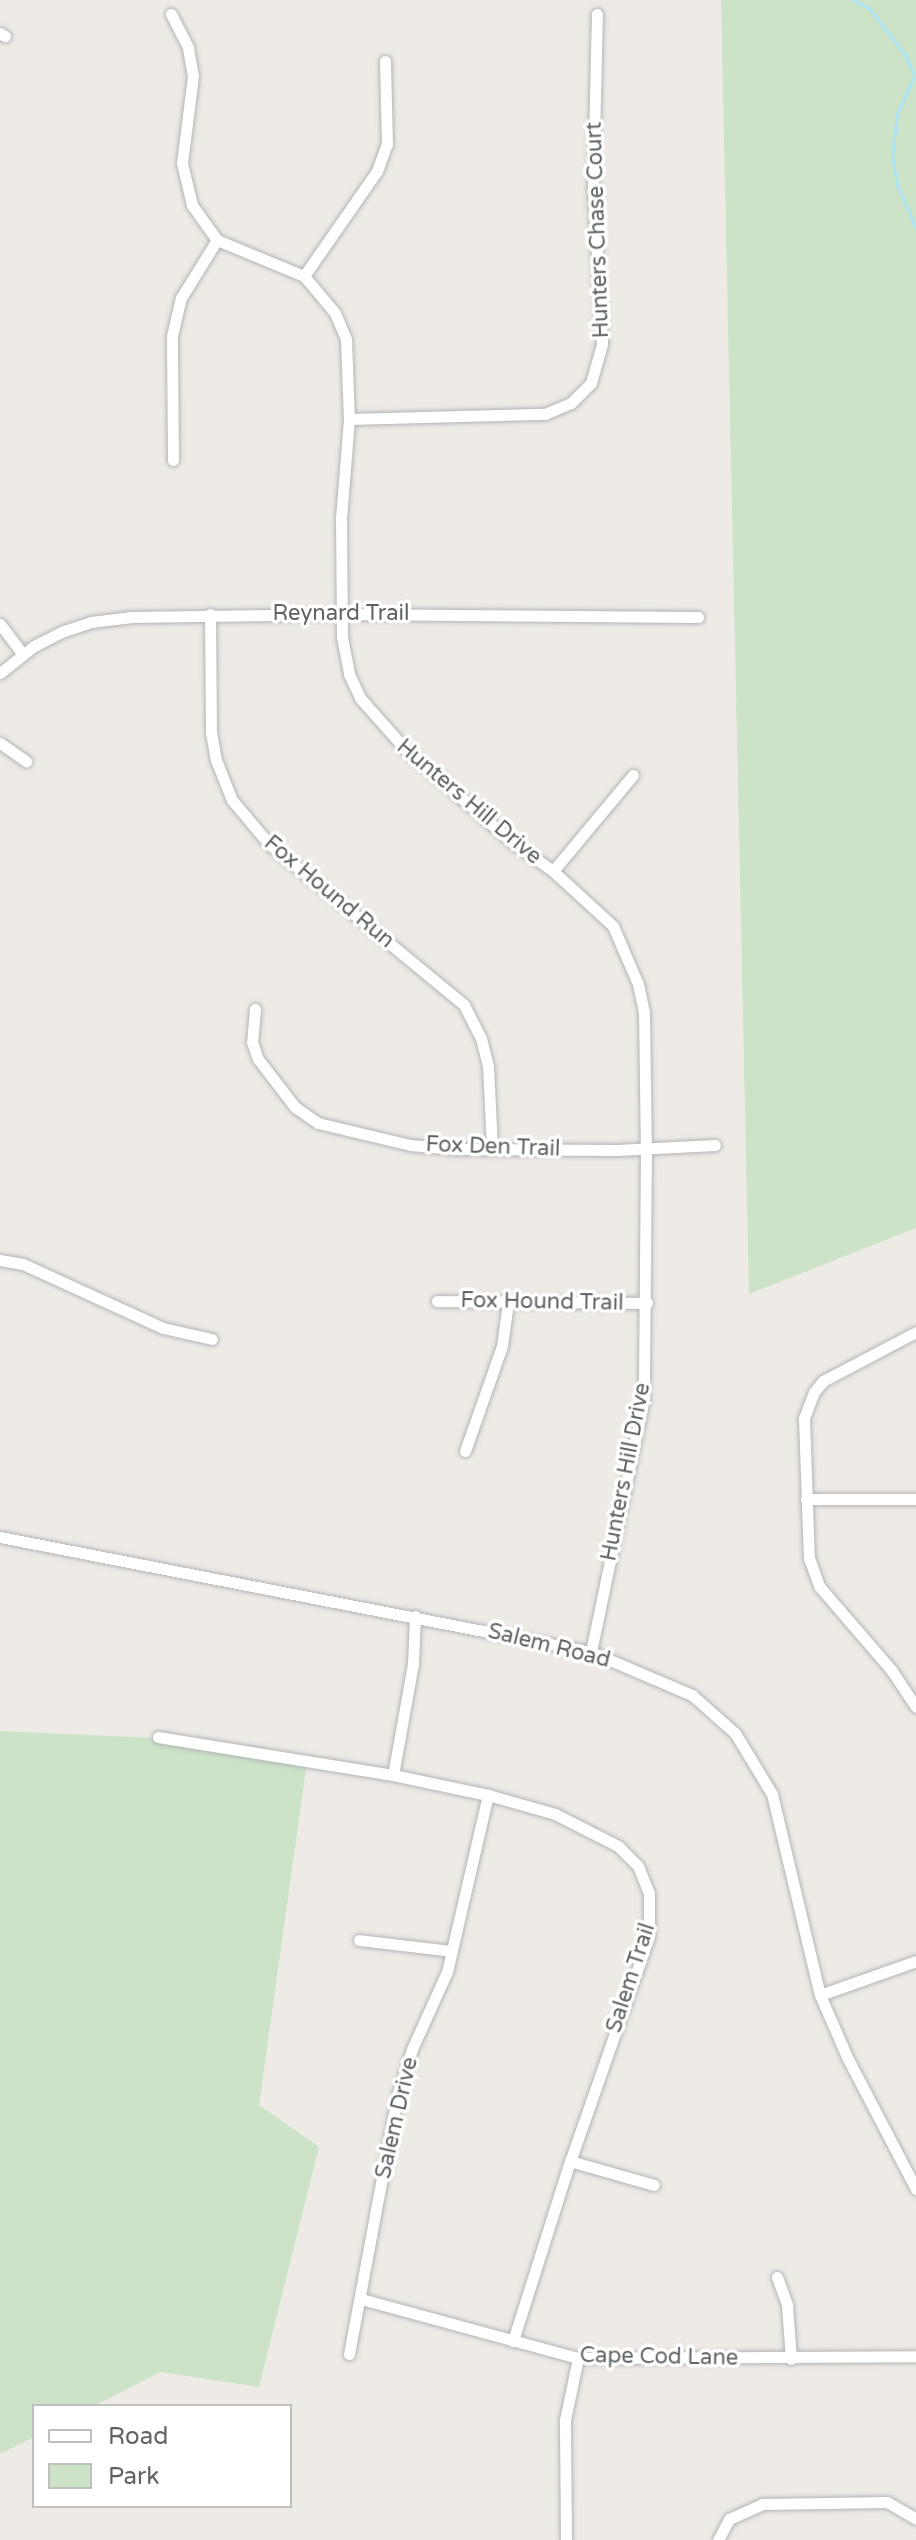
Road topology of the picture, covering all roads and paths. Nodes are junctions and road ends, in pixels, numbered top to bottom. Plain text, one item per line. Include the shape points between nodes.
1 (171, 14) dead end
2 (597, 14) dead end
3 (385, 61) dead end
4 (217, 240) junction
5 (304, 276) junction
6 (349, 419) junction
7 (173, 460) dead end
8 (210, 614) junction
9 (342, 614) junction
10 (698, 617) dead end
11 (0, 624) edge
12 (23, 654) junction
13 (0, 673) edge
14 (0, 743) edge
15 (26, 761) dead end
16 (633, 775) dead end
17 (553, 871) junction
18 (255, 1009) dead end
19 (715, 1145) dead end
20 (492, 1148) junction
21 (646, 1149) junction
22 (0, 1260) edge
23 (437, 1301) dead end
24 (508, 1303) junction
25 (647, 1303) junction
26 (916, 1332) edge
27 (212, 1339) dead end
28 (465, 1451) dead end
29 (806, 1499) junction
30 (916, 1499) edge
31 (0, 1537) edge
32 (415, 1616) junction
33 (591, 1652) junction
34 (916, 1707) edge
35 (158, 1737) dead end
36 (393, 1775) junction
37 (488, 1795) junction
38 (359, 1940) dead end
39 (451, 1951) junction
40 (916, 1961) edge
41 (820, 1995) junction
42 (570, 2161) junction
43 (654, 2185) dead end
44 (916, 2189) edge
45 (777, 2277) dead end
46 (361, 2299) junction
47 (513, 2341) junction
48 (349, 2354) dead end
49 (916, 2356) edge
50 (578, 2358) junction
51 (791, 2359) junction
52 (916, 2519) edge
53 (566, 2540) edge
54 (718, 2540) edge

1 - 4 street via 188,48 193,76 183,178 192,205
2 - 6 street, Hunters Chase Court via 593,187 602,344 591,383 571,403 545,414
3 - 5 street via 387,144 377,171
4 - 5 street, Hunters Hill Drive
4 - 7 street via 181,298 172,336
5 - 6 street, Hunters Hill Drive via 335,313 346,339
6 - 9 street, Hunters Hill Drive via 341,518
8 - 9 street, Reynard Trail
8 - 12 street, Reynard Trail via 91,622
8 - 20 street, Fox Hound Run via 211,732 232,800 269,844 464,1005 488,1066
9 - 10 street, Reynard Trail
9 - 17 street, Hunters Hill Drive via 349,674 372,715 513,843
11 - 12 street
12 - 13 street, Reynard Trail
14 - 15 street
16 - 17 street
17 - 21 street, Hunters Hill Drive via 613,926 634,970 644,1012
18 - 20 street, Fox Den Trail via 252,1042 258,1059 295,1107 318,1123 410,1145
19 - 21 street, Fox Den Trail
20 - 21 street, Fox Den Trail
21 - 25 street, Hunters Hill Drive
22 - 27 street via 23,1264 163,1328
23 - 24 street, Fox Hound Trail
24 - 25 street, Fox Hound Trail
24 - 28 street via 502,1346
25 - 33 street, Hunters Hill Drive via 644,1398
26 - 29 street via 835,1372 814,1392 804,1418
29 - 30 street
29 - 34 street via 809,1558 819,1586
31 - 32 street, Salem Road
32 - 33 street, Salem Road
32 - 36 street via 413,1664
33 - 41 street, Salem Road via 678,1686 714,1712 752,1756 781,1822
35 - 36 street, Salem Trail
36 - 37 street, Salem Trail
37 - 39 street, Salem Drive
37 - 42 street, Salem Trail via 555,1814 618,1846 638,1866 649,1893 649,1936
38 - 39 street
39 - 46 street, Salem Drive via 397,2097
40 - 41 street
41 - 44 street, Salem Road
42 - 43 street
42 - 47 street, Salem Trail
45 - 51 street via 787,2305
46 - 47 street, Cape Cod Lane
46 - 48 street, Salem Drive
47 - 50 street, Cape Cod Lane
49 - 51 street, Cape Cod Lane
50 - 51 street, Cape Cod Lane
50 - 53 street via 565,2420
52 - 54 street via 887,2502 762,2504 729,2519

